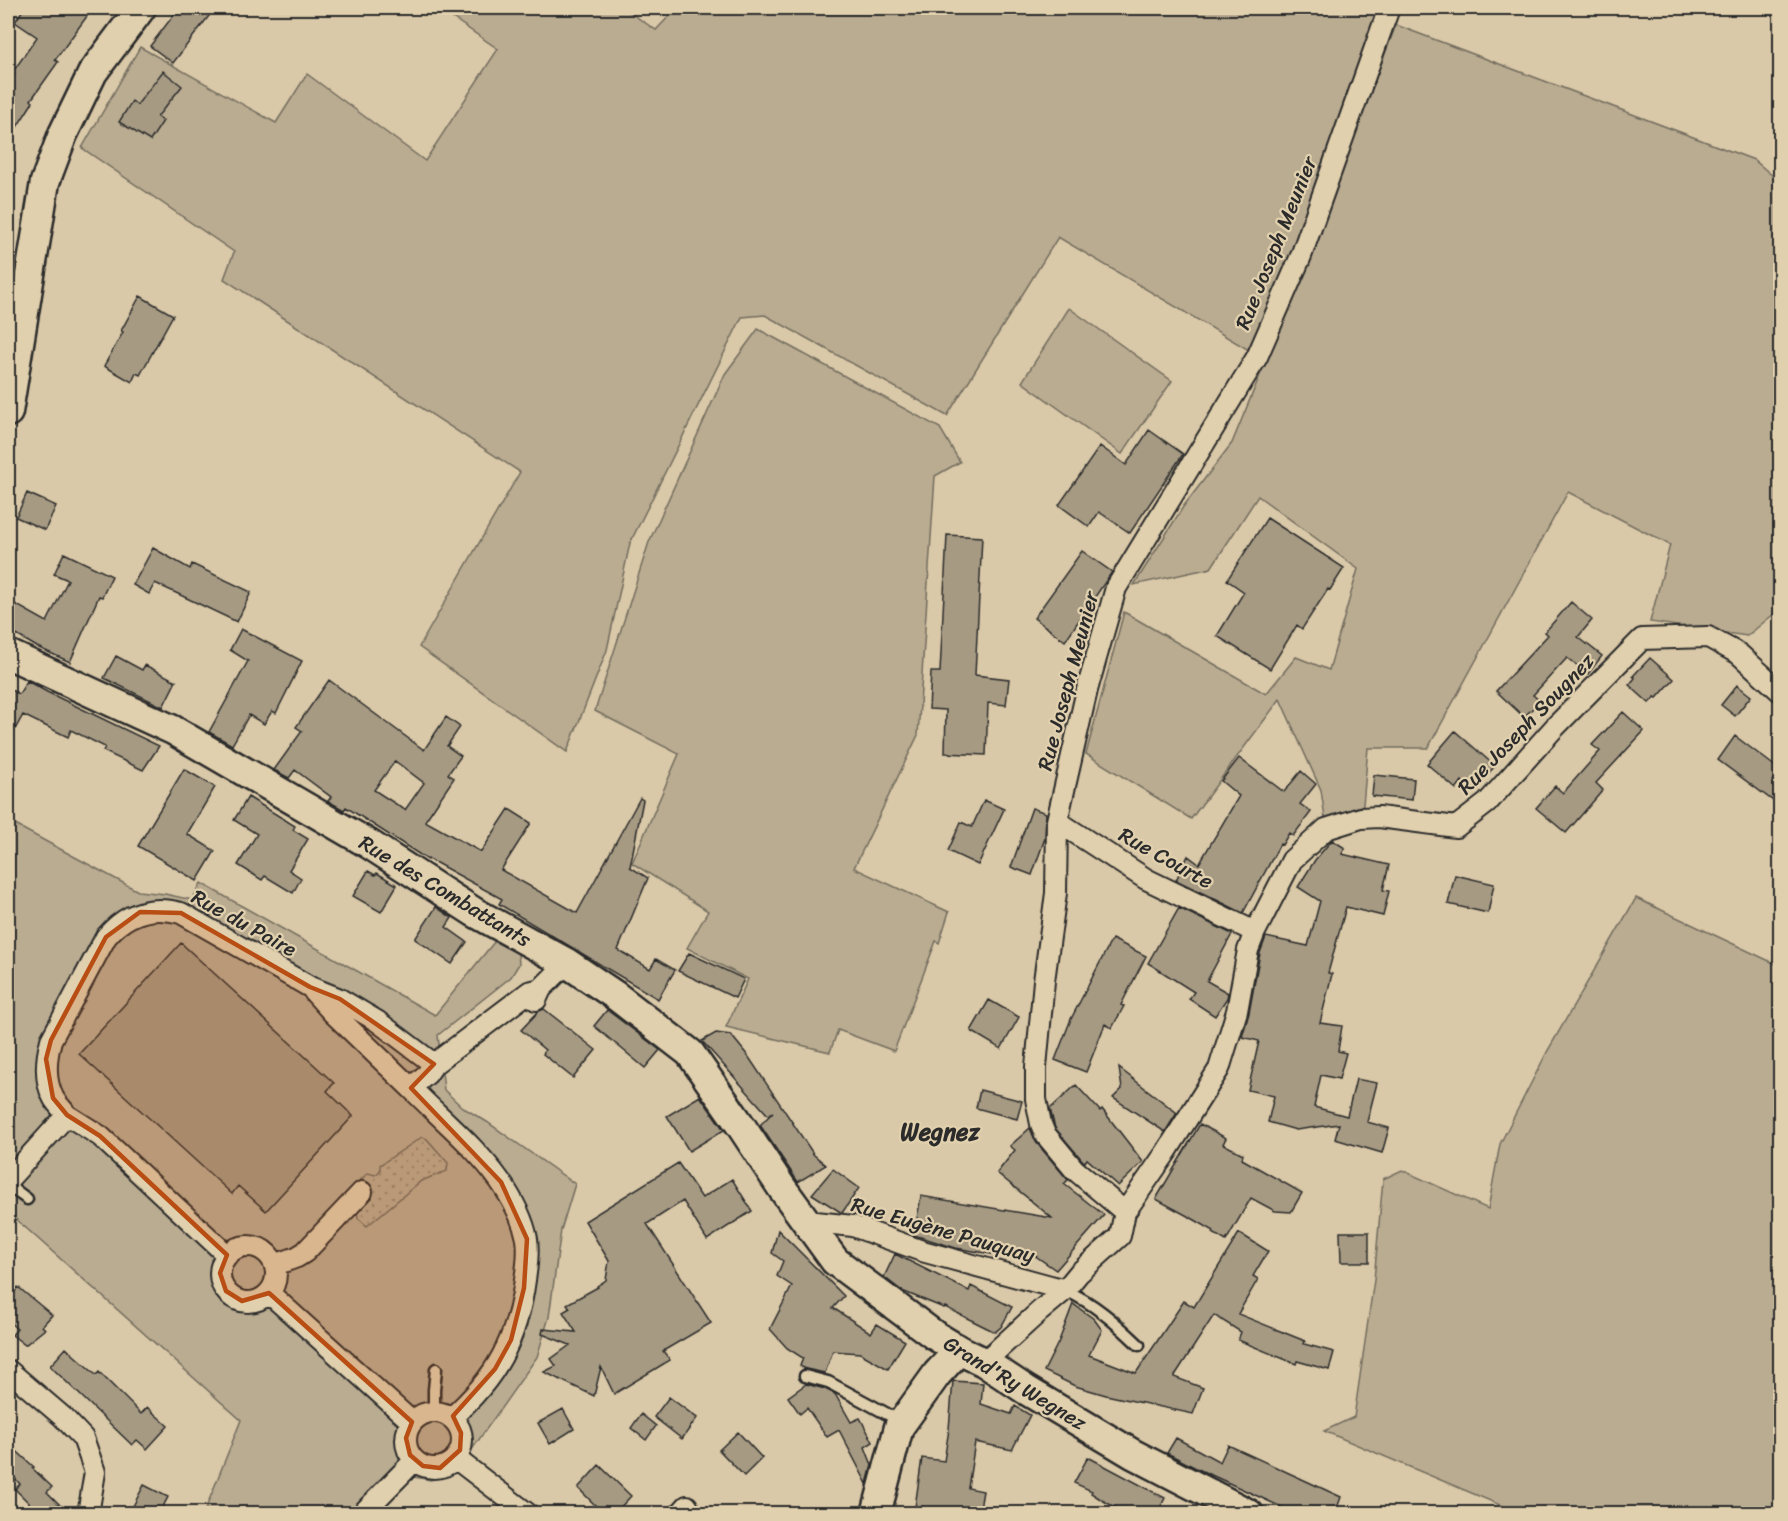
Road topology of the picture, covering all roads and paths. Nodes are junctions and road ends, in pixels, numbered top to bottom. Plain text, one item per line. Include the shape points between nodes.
1 (141, 8) edge
2 (1389, 8) edge
3 (8, 412) edge
4 (8, 654) edge
5 (1780, 691) edge
6 (1057, 821) junction
7 (1255, 932) junction
8 (567, 963) junction
9 (310, 987) junction
10 (431, 1069) junction
11 (411, 1088) junction
12 (67, 1115) junction
13 (8, 1180) edge
14 (8, 1185) edge
15 (362, 1192) dead end
16 (27, 1199) dead end
17 (1125, 1212) junction
18 (806, 1221) junction
19 (227, 1255) junction
20 (275, 1265) junction
21 (1065, 1290) junction
22 (269, 1293) junction
23 (1138, 1345) dead end
24 (958, 1350) junction
25 (984, 1362) junction
26 (436, 1369) dead end
27 (8, 1370) edge
28 (805, 1376) dead end
29 (442, 1415) junction
30 (412, 1422) junction
31 (903, 1422) junction
32 (455, 1458) junction
33 (414, 1461) junction
34 (88, 1514) edge
35 (362, 1514) edge
36 (528, 1514) edge
37 (876, 1514) edge
38 (1249, 1514) edge

1 - 3 street via 93,72 45,182
2 - 6 street, Rue Joseph Meunier via 1301,256 1257,357 1116,588 1087,690
4 - 8 street, Rue des Combattants via 172,730 369,844 474,912
5 - 7 street, Rue Joseph Sougnez via 1739,654 1708,638 1642,639 1487,803 1456,827 1379,817 1326,829 1292,860
6 - 7 street, Rue Courte via 1146,879
6 - 17 street, Rue Joseph Meunier via 1056,892 1039,1034 1036,1099 1045,1134 1074,1168
7 - 17 street, Rue Joseph Sougnez via 1219,1069
8 - 10 street via 542,989 529,992
8 - 18 street, Rue des Combattants via 690,1053
9 - 10 street, Rue du Paire via 377,1021
9 - 11 street, Rue du Paire
9 - 12 street, Rue du Paire via 181,913 167,909 128,917 106,937 51,1040 46,1059 48,1077 54,1098
10 - 11 street
11 - 29 street, Rue du Paire via 501,1182 527,1239 524,1288 511,1340 472,1399
12 - 13 street
12 - 19 street, Rue du Paire via 100,1136
14 - 16 lane
15 - 20 street via 305,1252
17 - 21 street, Rue Joseph Sougnez via 1120,1236
18 - 21 street, Rue Eugène Pauquay via 853,1226 922,1251
18 - 24 street, Grand'Ry Wegnez via 835,1262
19 - 20 street via 242,1246 258,1247 272,1257
19 - 22 street via 220,1273 233,1298 252,1302
20 - 22 street via 276,1280
21 - 23 lane via 1110,1318
21 - 25 street, Rue Joseph Sougnez
22 - 30 street
24 - 25 street, Grand'Ry Wegnez
24 - 31 street
25 - 38 street, Grand'Ry Wegnez via 1133,1454
26 - 29 lane via 434,1390
27 - 34 street via 83,1438 95,1472
28 - 31 lane via 828,1382
29 - 30 street, Rue du Paire via 418,1417
29 - 32 street via 457,1424 462,1442
30 - 33 street via 406,1438
31 - 37 street
32 - 33 street via 440,1468
32 - 36 street
33 - 35 street

